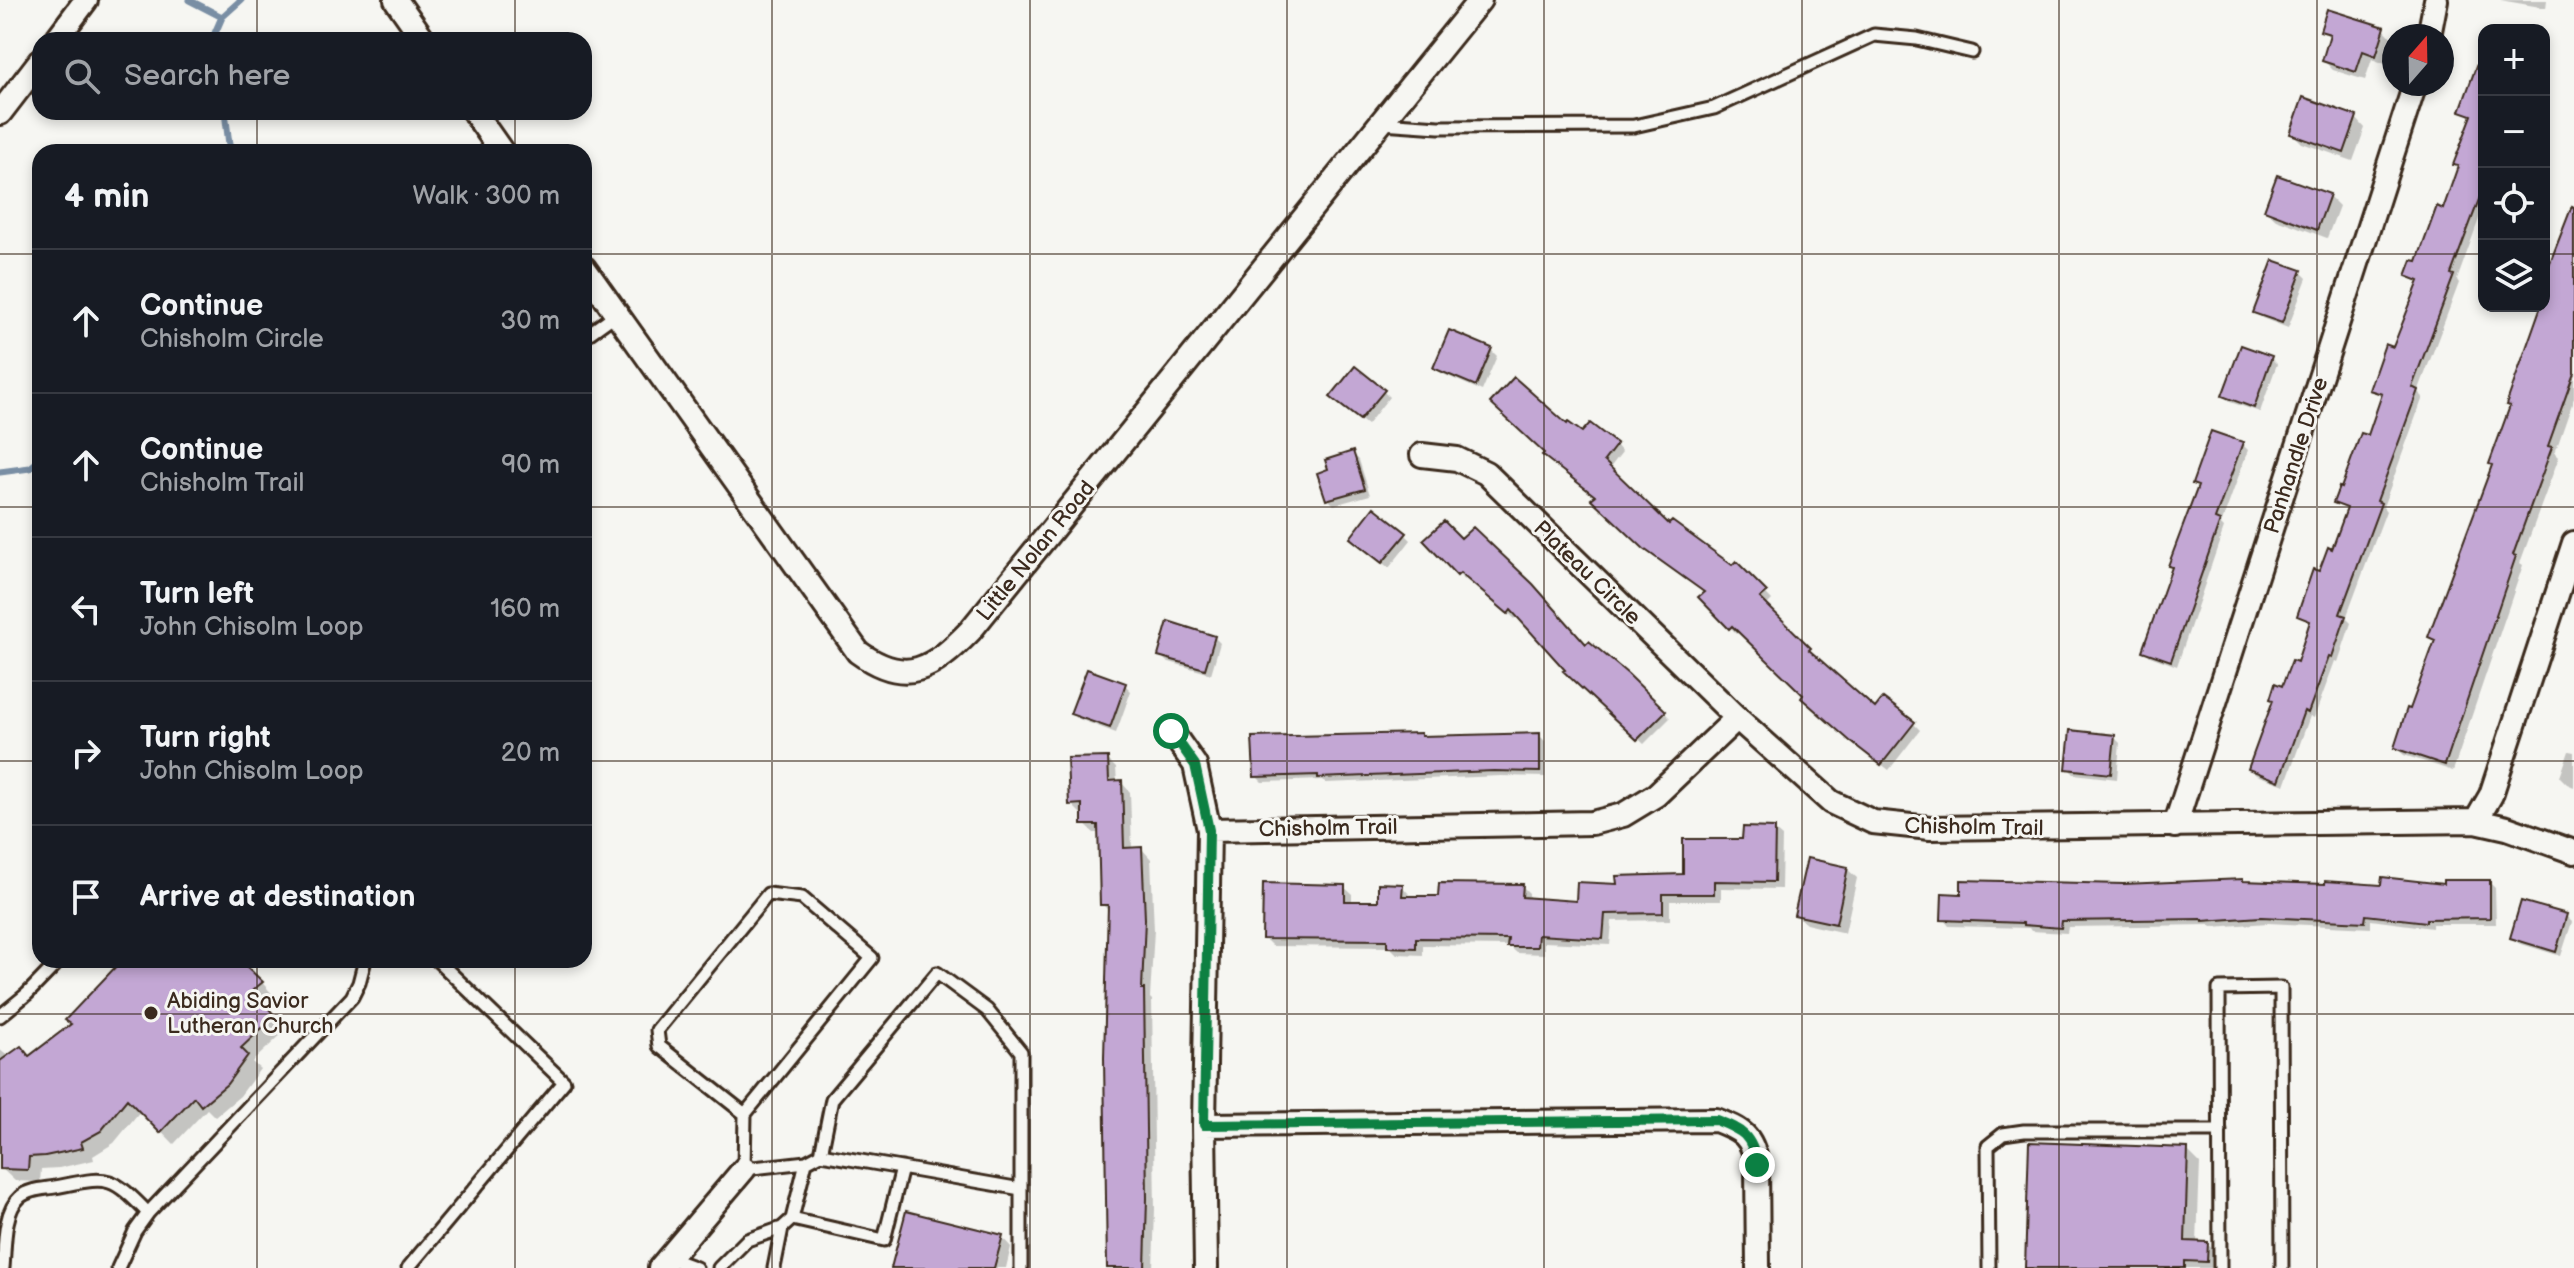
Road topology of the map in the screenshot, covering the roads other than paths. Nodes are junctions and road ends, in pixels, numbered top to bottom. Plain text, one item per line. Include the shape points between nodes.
1 (86, 0) edge
2 (396, 0) edge
3 (1480, 0) edge
4 (2436, 0) edge
5 (2431, 24) edge
6 (62, 32) edge
7 (418, 32) edge
8 (1972, 52) dead end
9 (32, 71) edge
10 (2411, 96) edge
11 (0, 113) edge
12 (480, 120) edge
13 (1381, 123) junction
14 (496, 144) edge
15 (592, 280) edge
16 (616, 314) junction
17 (592, 331) edge
18 (1422, 455) dead end
19 (2574, 543) edge
20 (2569, 573) edge
21 (1737, 718) junction
22 (1171, 731) dead end
23 (2476, 821) junction
24 (2175, 826) junction
25 (1209, 830) junction
26 (2574, 852) edge
27 (52, 968) edge
28 (363, 968) edge
29 (445, 968) edge
30 (0, 1016) edge
31 (745, 1114) junction
32 (1204, 1125) junction
33 (2220, 1131) junction
34 (821, 1154) junction
35 (806, 1162) junction
36 (902, 1168) junction
37 (744, 1169) junction
38 (1021, 1189) junction
39 (148, 1213) junction
40 (792, 1219) junction
41 (782, 1228) junction
42 (664, 1263) edge
43 (3, 1268) edge
44 (118, 1268) edge
45 (408, 1268) edge
46 (696, 1268) edge
47 (719, 1268) edge
48 (774, 1268) edge
49 (1021, 1268) edge
50 (1206, 1268) edge
51 (1758, 1268) edge
52 (1989, 1268) edge
53 (2220, 1268) edge
54 (2282, 1268) edge

1 - 6 street
2 - 7 street
3 - 13 street, Little Nolan Road
4 - 5 street
8 - 13 lane via 1874,35 1714,108 1634,126
9 - 11 street
10 - 24 street, Panhandle Drive
12 - 14 street
13 - 16 street, Little Nolan Road via 970,631 948,654 907,672 887,669 858,652
15 - 16 street, Little Nolan Road
16 - 17 lane
18 - 21 street, Plateau Circle via 1457,459 1486,473
19 - 20 street
20 - 23 street via 2491,795
21 - 24 street, Chisholm Trail via 1831,802 1873,822 1930,828
21 - 25 street, Chisholm Trail via 1656,795 1623,815 1592,823
22 - 25 street via 1195,765
23 - 24 street, Chisholm Trail
23 - 26 street, Chisholm Trail
25 - 32 street
27 - 30 lane
28 - 39 lane via 352,997
29 - 45 lane via 564,1082
31 - 31 lane via 659,1046 657,1030 768,894 802,898 872,958
31 - 37 lane
32 - 50 street
32 - 51 street via 1716,1120 1740,1129 1754,1149
33 - 52 lane via 2003,1134 1988,1146
33 - 53 lane
33 - 54 lane via 2219,989 2281,988
34 - 35 lane
34 - 36 lane
34 - 38 lane via 832,1099 937,973 987,1010 1021,1052
35 - 37 lane
35 - 40 lane
36 - 38 lane
36 - 40 lane via 884,1240
37 - 42 street
38 - 49 lane
39 - 43 lane via 123,1187 97,1179 31,1191 19,1198 10,1216
39 - 44 lane
40 - 41 lane
41 - 47 lane via 747,1240
41 - 48 lane
42 - 46 lane

